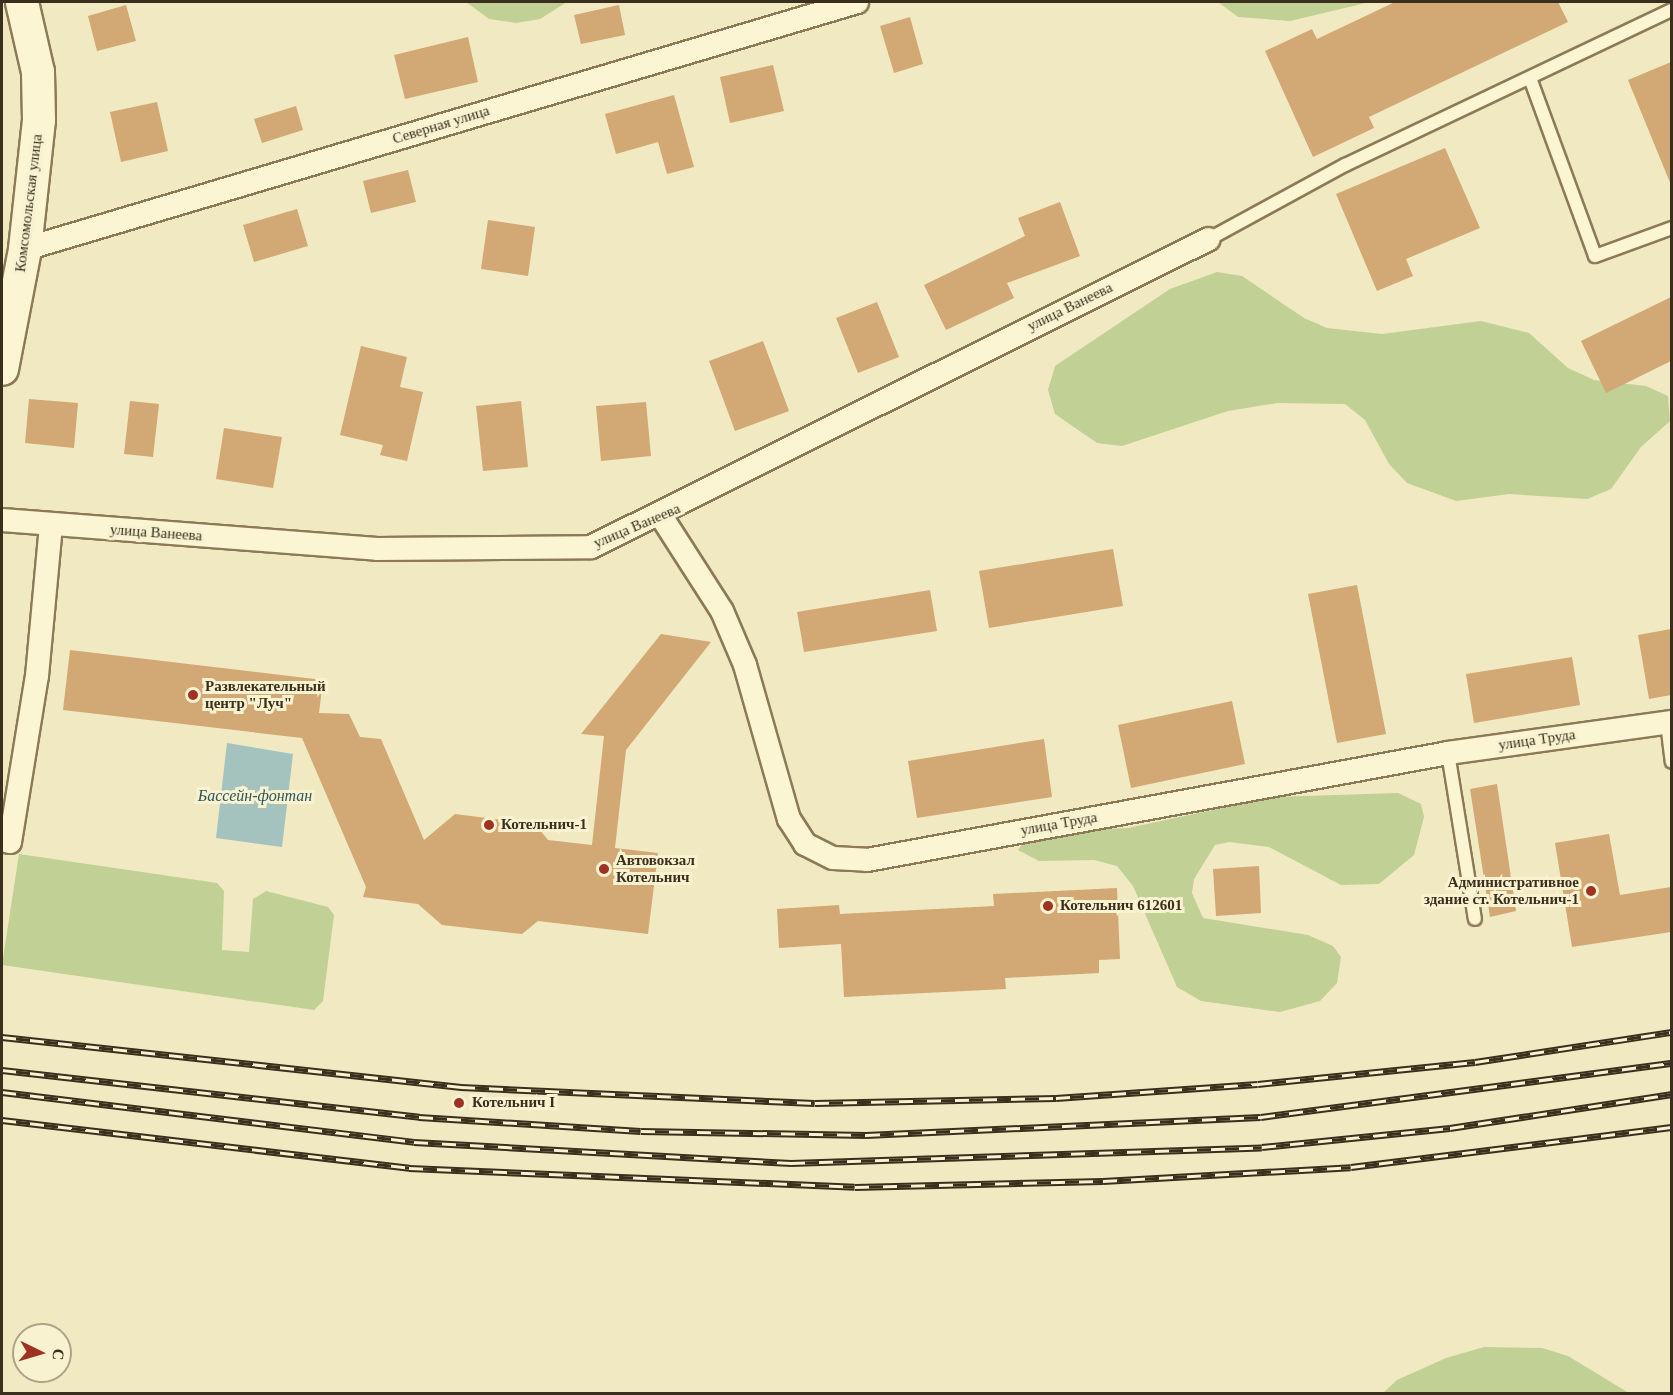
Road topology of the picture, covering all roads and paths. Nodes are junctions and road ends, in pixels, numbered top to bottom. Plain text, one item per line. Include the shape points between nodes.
1 (22, 2) edge
2 (857, 2) edge
3 (1671, 10) edge
4 (1530, 78) junction
5 (1671, 228) edge
6 (1209, 239) joint
7 (25, 249) junction
8 (2, 369) edge
9 (661, 516) junction
10 (2, 520) edge
11 (51, 526) junction
12 (1669, 722) edge
13 (1448, 753) junction
14 (1671, 762) edge
15 (6, 841) edge
16 (1475, 919) dead end

1 - 7 street, Комсомольская улица via 38,72 39,120
2 - 7 street, Северная улица
3 - 4 lane
4 - 5 lane via 1595,256
4 - 6 lane via 1346,165
6 - 9 street, улица Ванеева
7 - 8 street, Комсомольская улица
9 - 11 street, улица Ванеева via 591,547 377,549
9 - 13 street, улица Труда via 722,611 746,665 789,819 806,844 833,858 867,860
10 - 11 street, улица Ванеева
11 - 15 street via 37,676
12 - 13 street, улица Труда
12 - 14 lane
13 - 16 lane

